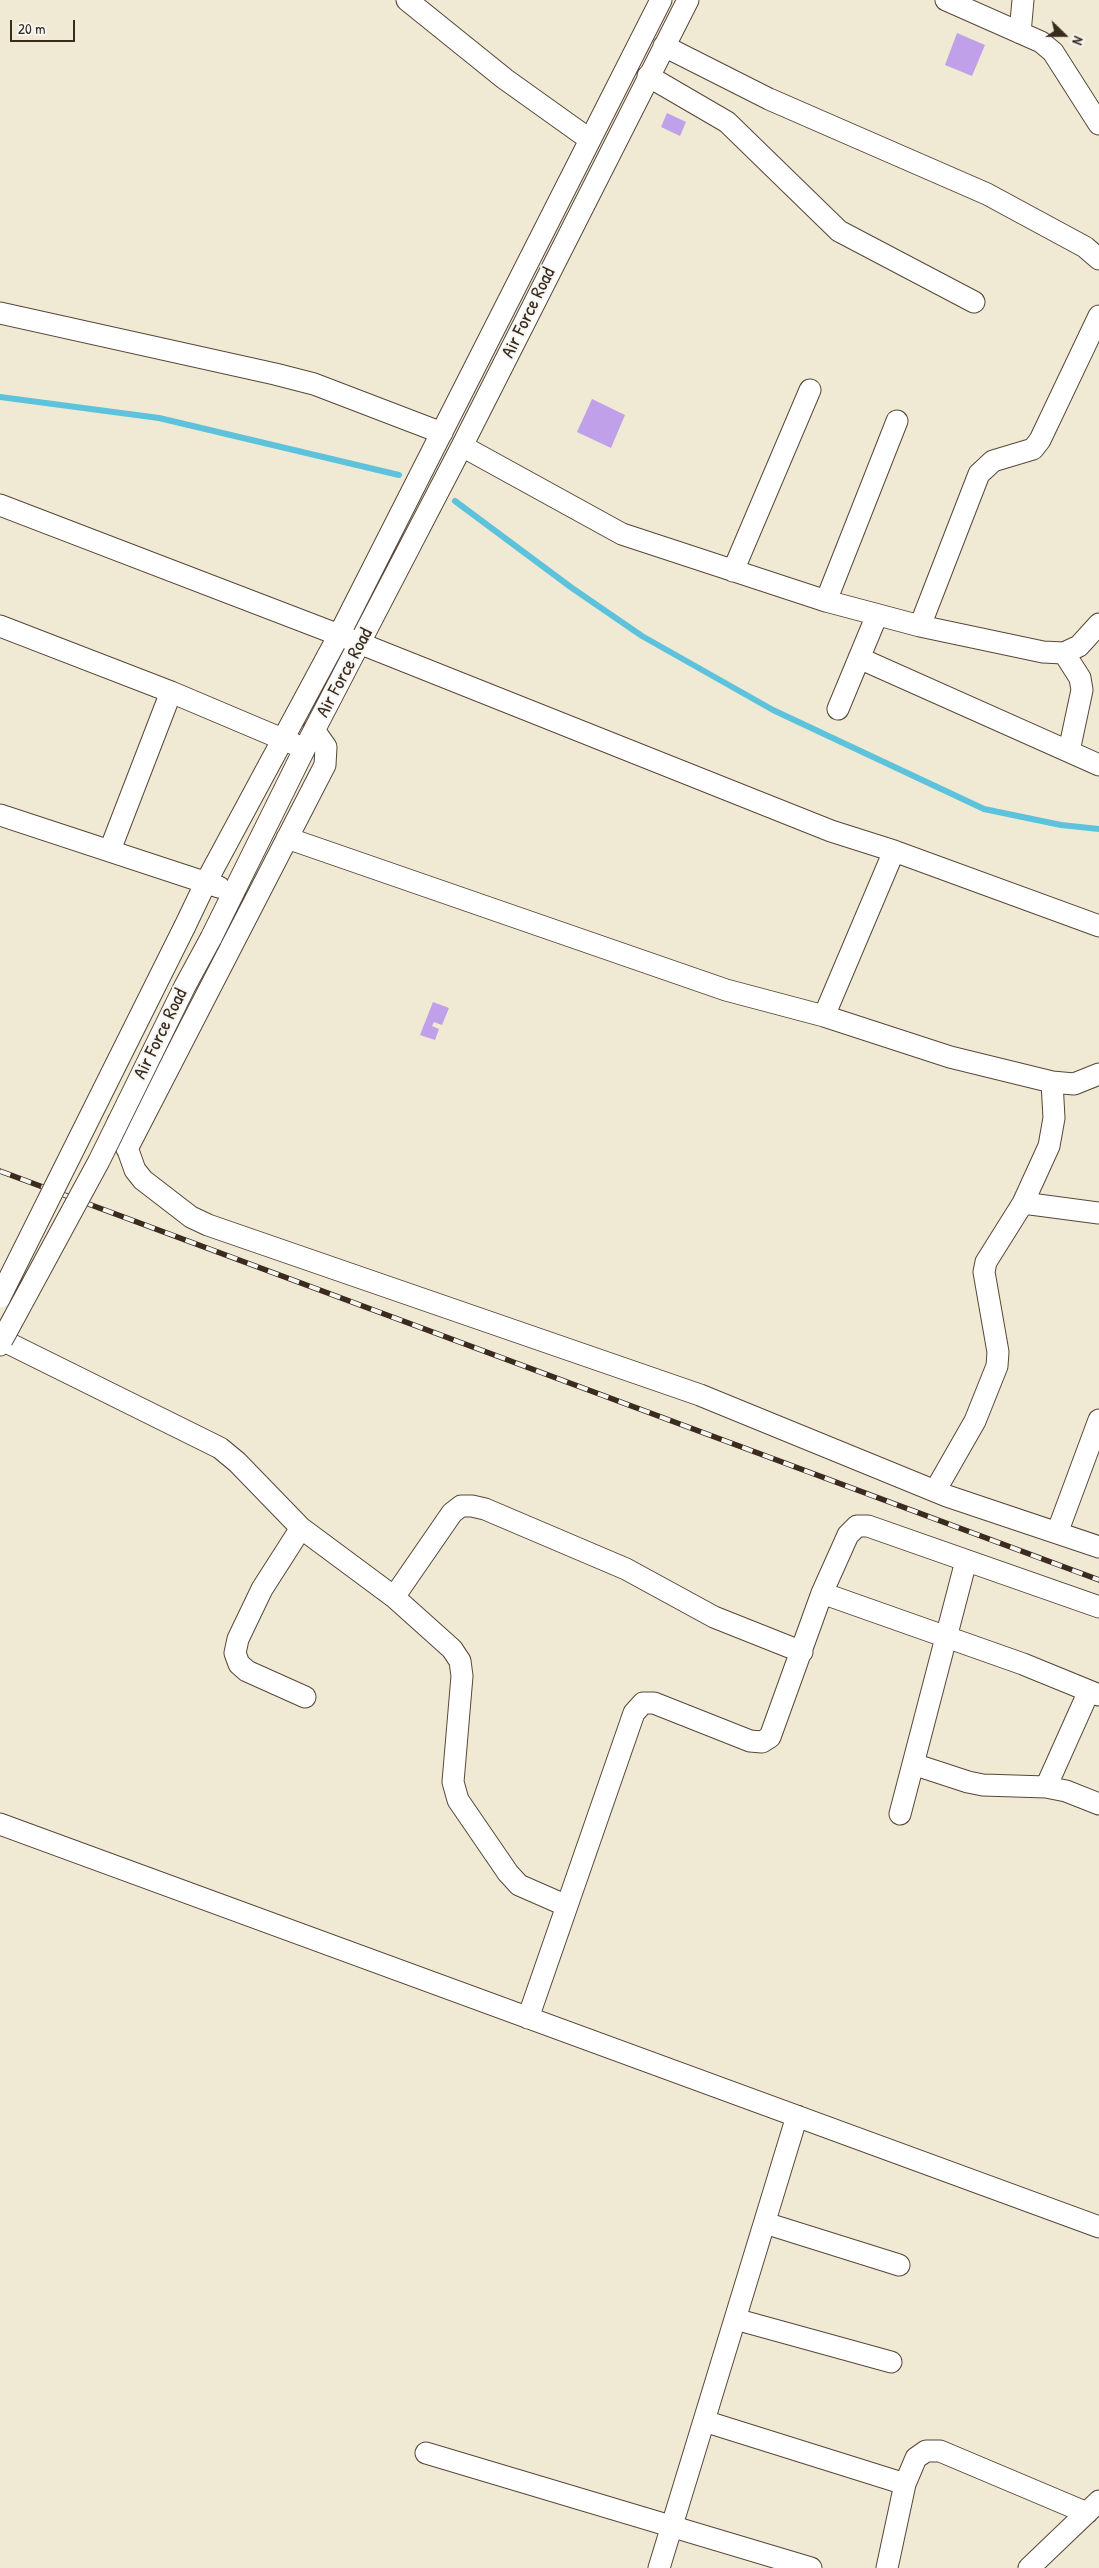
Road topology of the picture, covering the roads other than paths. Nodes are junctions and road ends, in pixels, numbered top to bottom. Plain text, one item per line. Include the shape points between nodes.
1 (407, 0) edge
2 (661, 0) edge
3 (688, 0) edge
4 (946, 0) edge
5 (1023, 0) edge
6 (1020, 33) junction
7 (664, 46) junction
8 (648, 76) junction
9 (1099, 124) edge
10 (589, 139) junction
11 (1099, 259) edge
12 (974, 302) dead end
13 (0, 313) edge
14 (1099, 316) edge
15 (810, 390) dead end
16 (897, 420) dead end
17 (442, 433) junction
18 (462, 446) junction
19 (0, 505) edge
20 (733, 571) junction
21 (826, 602) junction
22 (877, 615) junction
23 (0, 626) edge
24 (920, 626) junction
25 (1096, 633) edge
26 (339, 635) junction
27 (360, 645) junction
28 (1064, 653) junction
29 (858, 658) junction
30 (171, 692) junction
31 (838, 709) dead end
32 (314, 730) junction
33 (282, 739) junction
34 (305, 748) junction
35 (1069, 751) junction
36 (1099, 765) edge
37 (0, 814) edge
38 (287, 838) junction
39 (110, 850) junction
40 (894, 851) junction
41 (206, 882) junction
42 (236, 892) junction
43 (1099, 926) edge
44 (824, 1016) junction
45 (1099, 1074) edge
46 (1052, 1082) junction
47 (118, 1122) junction
48 (127, 1149) junction
49 (1023, 1203) junction
50 (1099, 1213) edge
51 (0, 1297) edge
52 (1, 1343) edge
53 (1099, 1420) edge
54 (935, 1491) junction
55 (301, 1528) junction
56 (1057, 1532) junction
57 (1099, 1547) edge
58 (966, 1561) junction
59 (822, 1593) junction
60 (394, 1596) junction
61 (1099, 1607) edge
62 (945, 1638) junction
63 (802, 1652) junction
64 (1094, 1693) edge
65 (305, 1697) dead end
66 (913, 1764) junction
67 (1046, 1787) junction
68 (1099, 1804) edge
69 (900, 1814) dead end
70 (0, 1824) edge
71 (567, 1906) junction
72 (528, 2018) junction
73 (797, 2116) junction
74 (765, 2223) junction
75 (1099, 2227) edge
76 (899, 2265) dead end
77 (735, 2319) junction
78 (891, 2362) dead end
79 (704, 2421) junction
80 (426, 2453) dead end
81 (905, 2484) junction
82 (1093, 2507) edge
83 (671, 2527) junction
84 (659, 2568) edge
85 (811, 2568) edge
86 (887, 2568) edge
87 (1029, 2568) edge

1 - 10 street via 505,79
2 - 10 street, Air Force Road
3 - 7 street, Air Force Road
4 - 6 street
5 - 6 street
6 - 9 street via 1041,42 1053,52
7 - 8 street, Air Force Road
7 - 11 street via 769,99 987,194 1084,247
8 - 12 street via 727,122 844,235
8 - 18 street, Air Force Road
10 - 17 street, Air Force Road
13 - 17 street via 314,384
14 - 24 street via 1040,440 1033,449 993,461 979,474
15 - 20 street
16 - 21 street
17 - 26 street, Air Force Road
18 - 20 street via 622,534
18 - 27 street, Air Force Road
19 - 26 street
20 - 21 street
21 - 22 street
22 - 24 street
22 - 29 street
23 - 30 street
24 - 28 street via 1043,652
25 - 28 street
26 - 27 street
26 - 33 street, Air Force Road
27 - 32 street, Air Force Road
27 - 40 street via 831,832
28 - 35 street via 1080,678 1082,690
29 - 31 street
29 - 35 street
30 - 33 street
30 - 39 street
32 - 34 street, Air Force Road
32 - 38 street via 326,747 325,765
33 - 34 street
33 - 41 street, Air Force Road
34 - 42 street, Air Force Road
35 - 36 street
37 - 39 street
38 - 44 street via 726,990
38 - 48 street
39 - 41 street
40 - 43 street
40 - 44 street
41 - 42 street
41 - 51 street, Air Force Road, bridge
42 - 47 street, Air Force Road, bridge
44 - 46 street via 950,1057
45 - 46 street via 1074,1084
46 - 49 street via 1054,1118 1049,1146
47 - 48 street
47 - 52 street, Air Force Road, bridge
48 - 54 street via 135,1170 143,1180 190,1217 208,1225 700,1395
49 - 50 street
49 - 54 street via 986,1262 984,1272 998,1352 997,1366 975,1421
52 - 55 street via 220,1448
53 - 56 street
54 - 56 street
55 - 60 street
55 - 65 street via 262,1589 238,1639 235,1654 239,1664 247,1670
56 - 57 street
58 - 59 street via 868,1526 857,1526 848,1535
58 - 61 street
58 - 62 street
59 - 62 street
59 - 63 street
60 - 63 street via 452,1513 461,1506 472,1506 626,1569 714,1617
60 - 71 street via 460,1660 462,1676 453,1782 465,1813 519,1885
62 - 64 street via 1023,1664
62 - 66 street
63 - 71 street via 775,1728 762,1742 750,1742 668,1707 643,1703 634,1713
64 - 67 street
66 - 67 street via 983,1785
66 - 69 street
67 - 68 street
70 - 72 street
71 - 72 street
72 - 73 street
73 - 74 street
73 - 75 street
74 - 76 street
74 - 77 street
77 - 78 street
77 - 79 street
79 - 81 street
79 - 83 street
80 - 83 street
81 - 82 street via 916,2458 926,2451 940,2451
81 - 86 street
82 - 87 street
83 - 84 street
83 - 85 street

